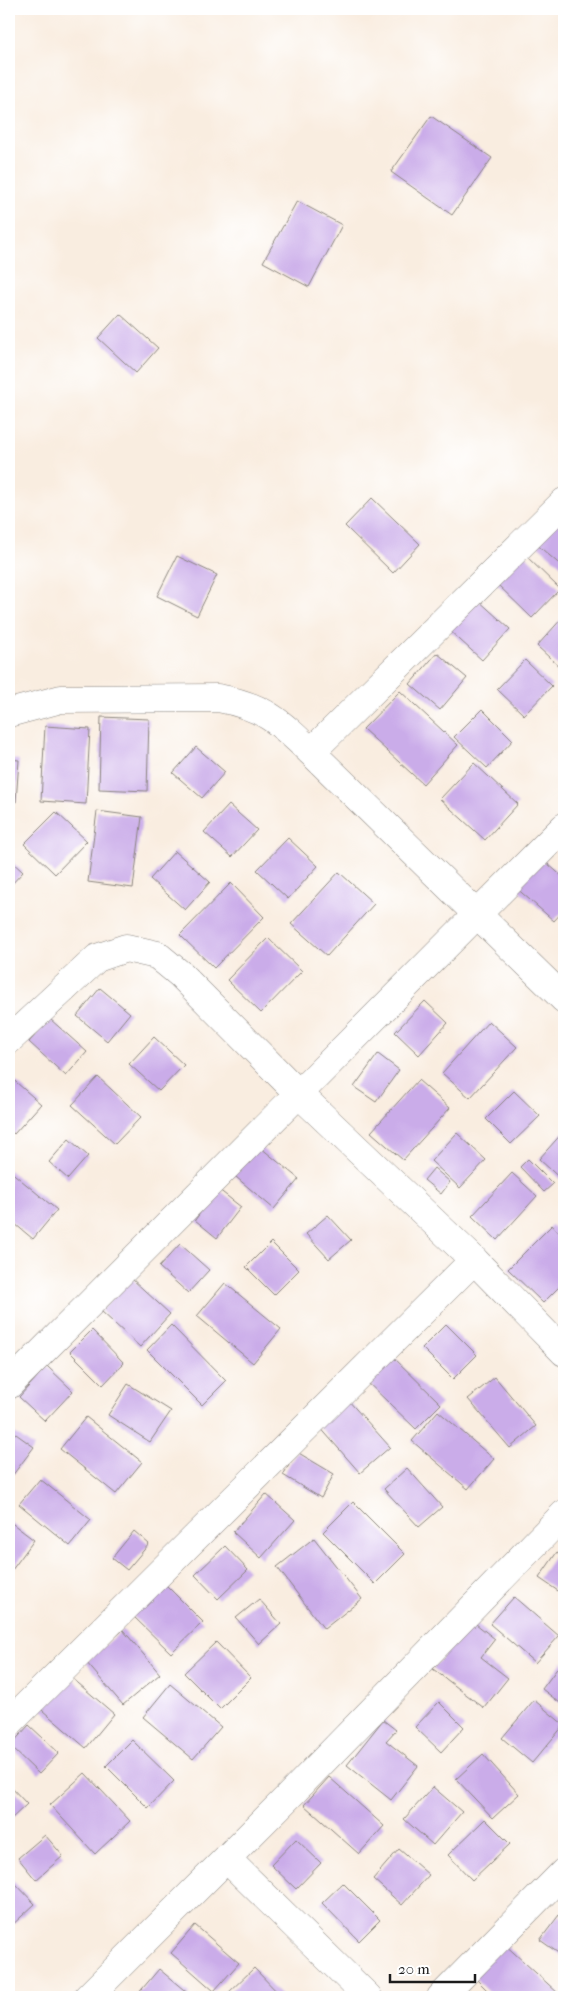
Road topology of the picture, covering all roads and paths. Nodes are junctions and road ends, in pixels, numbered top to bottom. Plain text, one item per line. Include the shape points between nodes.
1 (564, 502) edge
2 (9, 713) edge
3 (311, 752) junction
4 (564, 827) edge
5 (478, 914) junction
6 (564, 999) edge
7 (9, 1040) edge
8 (299, 1094) junction
9 (474, 1260) junction
10 (564, 1352) edge
11 (9, 1385) edge
12 (564, 1514) edge
13 (9, 1723) edge
14 (227, 1859) junction
15 (564, 1872) edge
16 (88, 1997) edge
17 (368, 1997) edge
18 (441, 1997) edge

1 - 3 street
2 - 3 street via 62,699 218,698 242,702 261,711 283,725
3 - 5 street
4 - 5 street
5 - 6 street
5 - 8 street
7 - 8 street via 97,958 126,948 157,955 180,974
8 - 9 street
8 - 11 street
9 - 10 street
9 - 13 street
12 - 14 street
14 - 16 street
14 - 17 street
15 - 18 street

